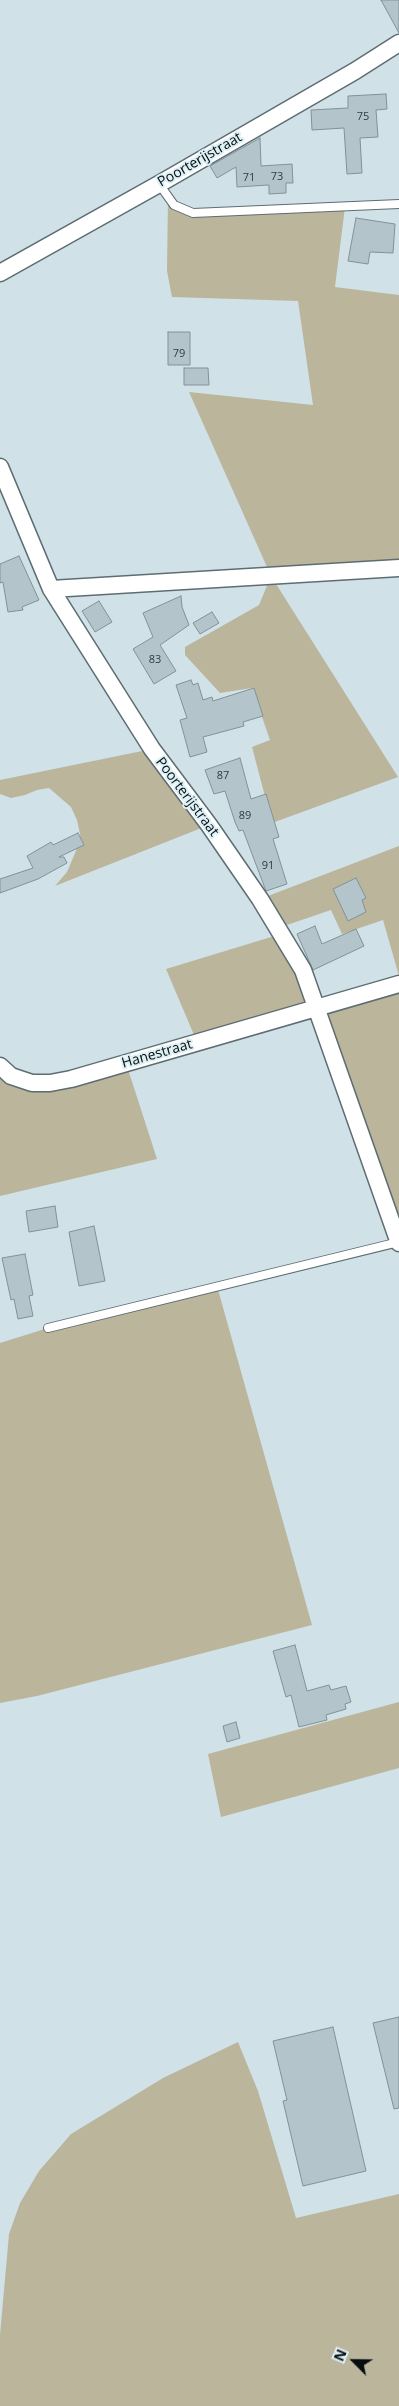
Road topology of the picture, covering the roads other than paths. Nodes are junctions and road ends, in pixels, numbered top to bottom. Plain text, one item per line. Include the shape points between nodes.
1 (399, 44) edge
2 (159, 184) junction
3 (399, 204) edge
4 (0, 273) edge
5 (0, 467) edge
6 (399, 568) edge
7 (51, 589) junction
8 (399, 984) edge
9 (317, 1007) junction
10 (0, 1066) edge
11 (399, 1242) edge
12 (48, 1328) dead end

1 - 2 street, Poorterijstraat
2 - 3 lane via 174,205 193,213
2 - 4 street, Poorterijstraat
5 - 7 street, Poorterijstraat
6 - 7 street
7 - 9 street, Poorterijstraat via 152,749 260,899 303,970
8 - 9 street
9 - 10 street, Hanestraat via 50,1083 32,1083 11,1076
9 - 11 street, Poorterijstraat
11 - 12 lane

